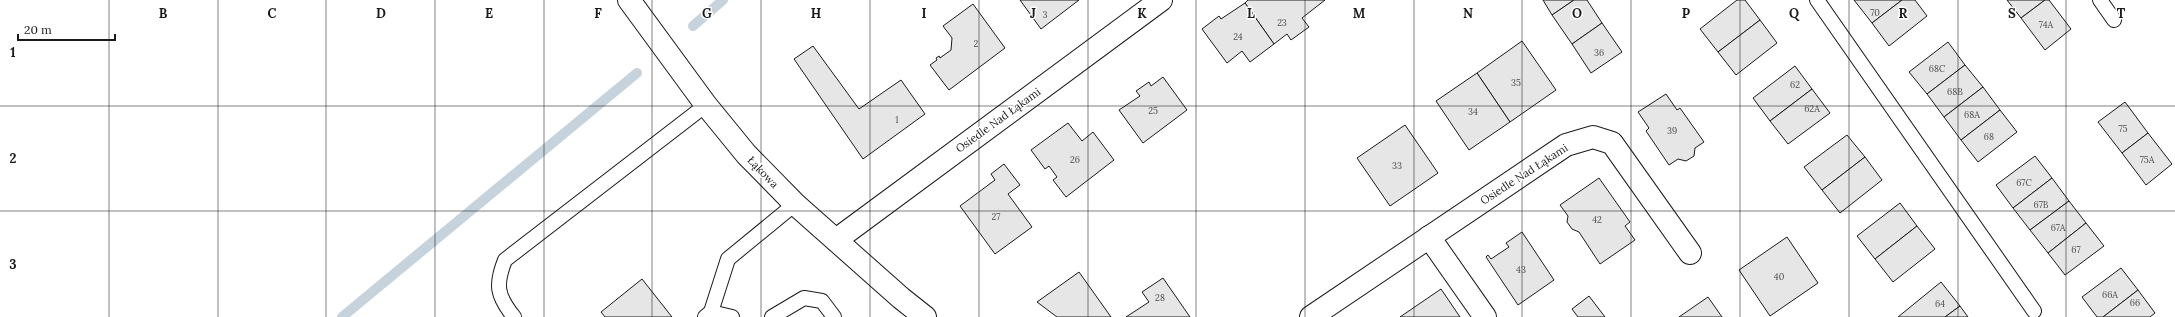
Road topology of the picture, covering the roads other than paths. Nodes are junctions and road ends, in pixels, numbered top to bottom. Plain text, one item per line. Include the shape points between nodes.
1 (1161, 0) edge
2 (1817, 0) edge
3 (2100, 0) edge
4 (636, 2) edge
5 (2114, 20) dead end
6 (706, 105) junction
7 (795, 204) junction
8 (1429, 237) junction
9 (836, 240) junction
10 (1690, 253) dead end
11 (2034, 311) dead end
12 (708, 314) edge
13 (514, 317) edge
14 (732, 317) edge
15 (772, 317) edge
16 (834, 317) edge
17 (925, 317) edge
18 (1311, 317) edge
19 (1485, 317) edge

1 - 9 street, Osiedle Nad Łąkami
2 - 11 lane
3 - 5 lane
4 - 6 street, Łąkowa
6 - 7 street, Łąkowa via 746,154
6 - 13 lane via 505,260 498,277 499,292
7 - 9 street, Łąkowa
7 - 12 lane via 728,260
8 - 10 street, Osiedle Nad Łąkami via 1566,145 1593,137 1612,143
8 - 18 street, Osiedle Nad Łąkami
8 - 19 street
9 - 17 street, Łąkowa
12 - 14 lane
15 - 16 lane via 804,298 822,301

